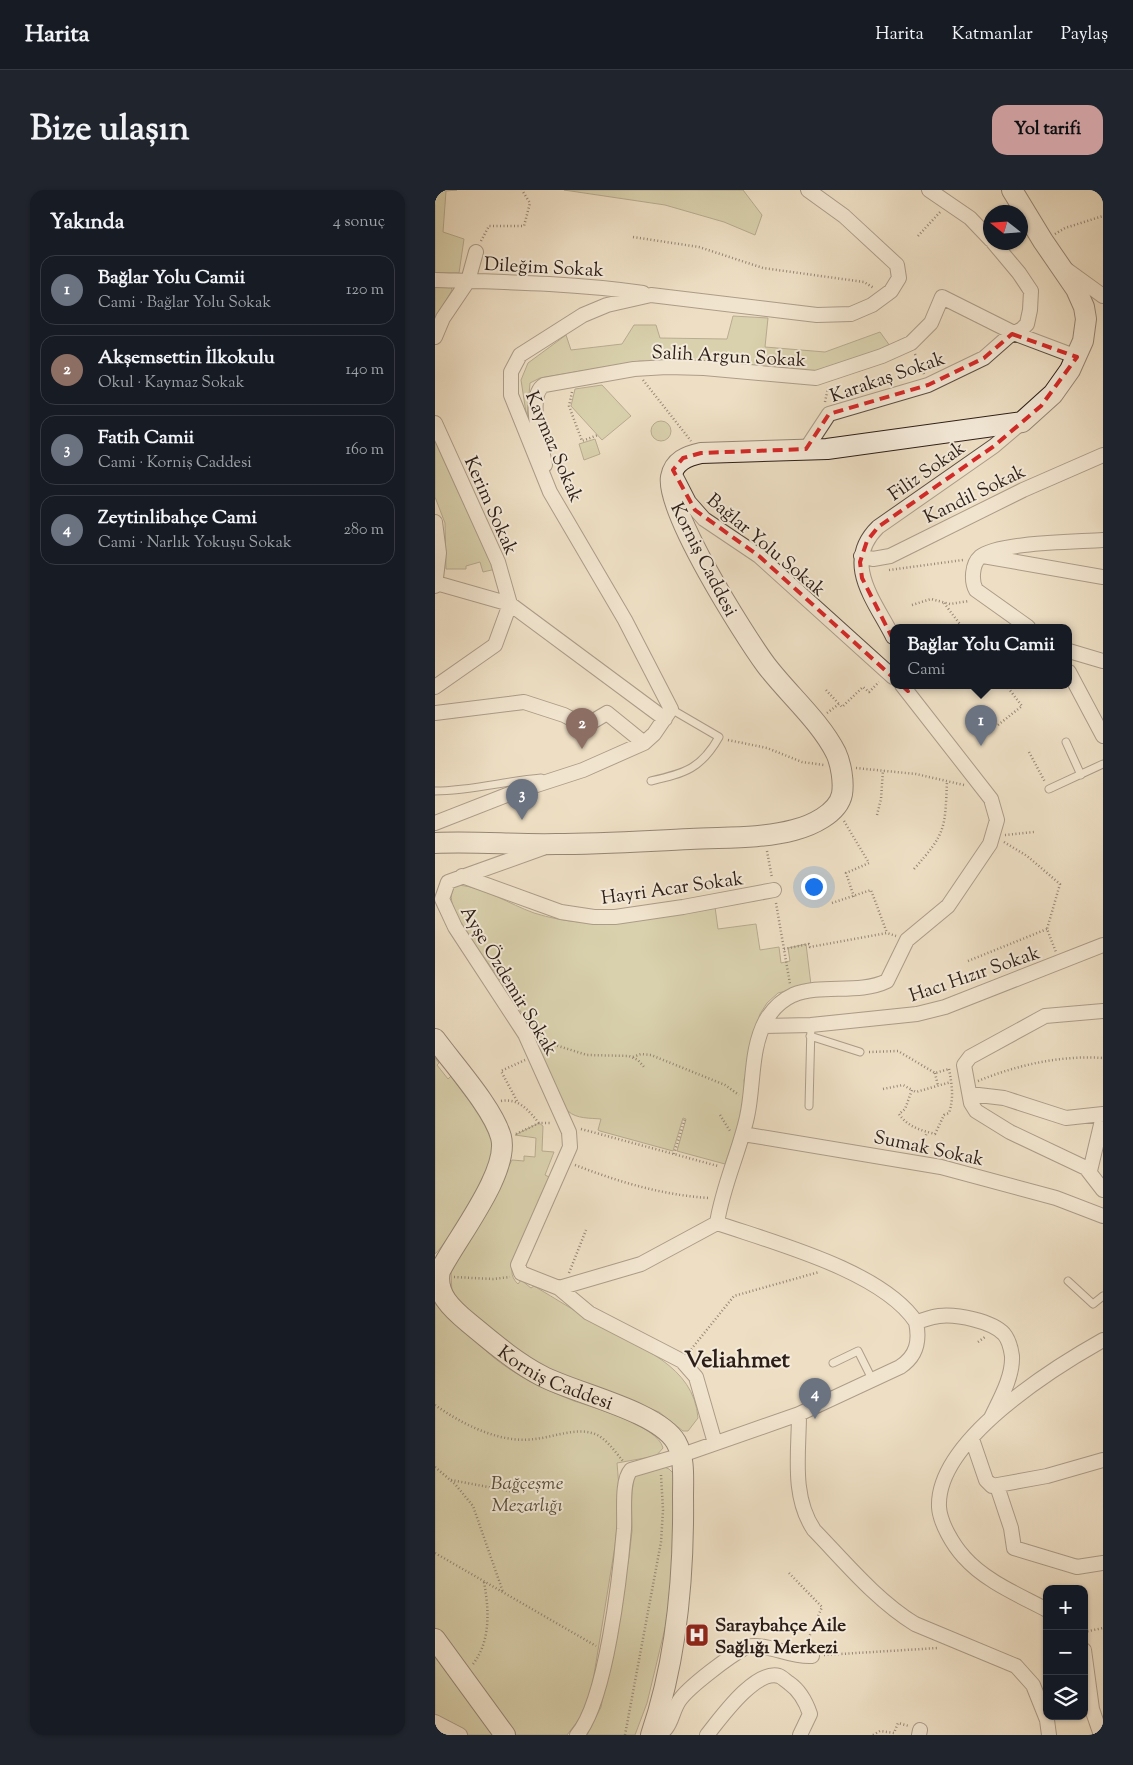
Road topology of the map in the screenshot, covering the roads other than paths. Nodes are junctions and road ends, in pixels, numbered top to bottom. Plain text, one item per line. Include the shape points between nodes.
1 (808, 190) edge
2 (929, 190) edge
3 (1012, 190) edge
4 (983, 232) edge
5 (1000, 250) edge
6 (476, 252) road end
7 (1062, 266) junction
8 (435, 280) edge
9 (468, 281) junction
10 (651, 295) junction
11 (1103, 296) edge
12 (1016, 334) junction
13 (435, 337) edge
14 (1077, 357) junction
15 (1022, 422) junction
16 (435, 423) edge
17 (805, 449) junction
18 (1103, 455) edge
19 (673, 470) junction
20 (550, 492) junction
21 (435, 522) edge
22 (1103, 540) edge
23 (861, 556) junction
24 (981, 557) junction
25 (1103, 577) edge
26 (436, 584) edge
27 (510, 604) junction
28 (1024, 624) edge
29 (890, 631) edge
30 (1072, 652) edge
31 (1103, 661) edge
32 (890, 673) edge
33 (1072, 678) edge
34 (435, 687) edge
35 (908, 689) edge
36 (435, 713) edge
37 (668, 714) junction
38 (1103, 736) edge
39 (1066, 742) dead end
40 (644, 743) junction
41 (1103, 764) edge
42 (1081, 775) junction
43 (565, 776) junction
44 (651, 781) dead end
45 (1049, 789) road end
46 (435, 791) edge
47 (435, 823) edge
48 (435, 843) edge
49 (555, 844) junction
50 (462, 876) junction
51 (774, 890) road end
52 (1103, 945) edge
53 (1103, 1011) edge
54 (764, 1026) junction
55 (810, 1030) junction
56 (435, 1039) edge
57 (860, 1052) road end
58 (969, 1089) junction
59 (809, 1106) dead end
60 (1103, 1115) edge
61 (743, 1134) junction
62 (1090, 1171) junction
63 (1103, 1190) edge
64 (1103, 1216) edge
65 (717, 1222) junction
66 (1068, 1281) dead end
67 (561, 1288) junction
68 (1103, 1296) edge
69 (916, 1322) junction
70 (1103, 1340) edge
71 (833, 1363) dead end
72 (873, 1379) junction
73 (799, 1414) junction
74 (991, 1418) junction
75 (972, 1440) junction
76 (715, 1443) junction
77 (682, 1455) junction
78 (1103, 1460) edge
79 (997, 1486) junction
80 (1103, 1563) edge
81 (1043, 1608) edge
82 (435, 1639) edge
83 (807, 1656) road end
84 (1087, 1675) edge
85 (435, 1722) edge
86 (651, 1734) edge
87 (460, 1735) edge
88 (505, 1735) edge
89 (577, 1735) edge
90 (707, 1735) edge
91 (800, 1735) edge
92 (1049, 1735) edge
93 (1101, 1735) edge

1 - 10 street, Kaymaz Sokak via 844,216 897,265 899,278 886,295 862,311 839,316
2 - 4 street via 970,218
3 - 7 main road
5 - 12 street via 1031,291 1027,324
6 - 9 street
7 - 11 street
7 - 14 main road via 1084,307 1085,331
8 - 9 street, Dileğim Sokak
9 - 10 street, Dileğim Sokak via 594,286
9 - 13 street via 443,318
10 - 20 street, Kaymaz Sokak via 594,309 529,348 515,362 510,382 511,396
12 - 14 street
12 - 17 street, Karakaş Sokak via 1009,336 984,358 928,385 829,414
12 - 20 street, Salih Argun Sokak via 942,297 931,323 911,343 816,378 703,368 634,369 544,384 535,398 536,417
14 - 15 main road via 1053,394
15 - 17 main road
15 - 23 street, Filiz Sokak via 994,446 878,527
16 - 27 street, Kerim Sokak via 498,562
17 - 19 main road via 701,454 683,458
18 - 23 street, Kandil Sokak via 989,506 890,556
19 - 32 street, Bağlar Yolu Sokak via 689,502 704,519 759,556
19 - 49 main road, Korniş Caddesi via 673,500 729,607 765,664 829,742 841,767 842,795 833,809 809,825 764,835
20 - 37 street, Kaymaz Sokak via 625,620
21 - 26 street via 439,553
22 - 24 street via 1017,547
23 - 29 street via 862,578
24 - 25 street
24 - 28 street via 976,563 973,582 976,590
26 - 27 street
27 - 34 street via 495,644
27 - 37 street
30 - 31 street
33 - 38 street
35 - 54 street via 984,789 996,812 994,836 948,906 907,940 891,977 881,984 809,991 792,996 779,1004
36 - 40 street via 524,702 547,708 585,726 607,712
37 - 40 street
37 - 44 lane via 719,737 695,767
39 - 42 lane
40 - 43 street
41 - 42 lane
42 - 45 lane
43 - 46 lane
43 - 47 street
48 - 49 main road, Korniş Caddesi
49 - 50 street
50 - 51 street, Hayri Acar Sokak via 561,912 594,917 683,907
50 - 67 street, Ayşe Özdemir Sokak via 448,882 441,899 443,905 535,1054 570,1140 518,1265 521,1273
52 - 55 street, Hacı Hızır Sokak via 945,1007
53 - 58 street via 1045,1016 970,1057 964,1065
54 - 55 street, Hacı Hızır Sokak
54 - 61 street via 755,1055
55 - 57 lane
55 - 59 lane
56 - 77 main road, Korniş Caddesi via 483,1104 501,1140 500,1158 491,1183 438,1276 441,1294 451,1307 506,1353 544,1377 651,1420 669,1433
58 - 60 street via 1066,1118
58 - 62 street via 973,1107 982,1116
60 - 62 street
61 - 64 street, Sumak Sokak via 941,1167 1056,1198
61 - 65 street via 721,1198
62 - 63 street
65 - 67 street via 641,1264
65 - 69 street via 865,1280 896,1300
66 - 68 lane via 1093,1304
67 - 76 street via 589,1313 682,1360 696,1377
69 - 72 street via 919,1336 909,1361
69 - 74 street via 938,1316 954,1317 981,1322 1004,1334 1010,1345 1011,1366
70 - 74 street via 1040,1378
71 - 72 lane via 858,1351
72 - 73 street
73 - 76 street
73 - 92 street via 800,1499 814,1530 904,1617 1005,1660 1025,1674 1040,1700
74 - 75 street
75 - 79 street via 986,1480
75 - 81 street via 952,1464 943,1486 939,1505 942,1519 957,1549 970,1563
76 - 77 street
77 - 86 main road, Korniş Caddesi via 684,1539 679,1610
77 - 89 street via 631,1470 625,1481 622,1548 606,1651 594,1706
78 - 79 street via 1065,1472
79 - 80 street via 1014,1548 1077,1567
82 - 88 main road
83 - 86 street via 757,1646 746,1647 685,1694 675,1706 667,1729
84 - 93 street via 1092,1709
85 - 87 street
90 - 91 street via 744,1692 753,1684 773,1676 779,1676 796,1687 807,1707 810,1714

